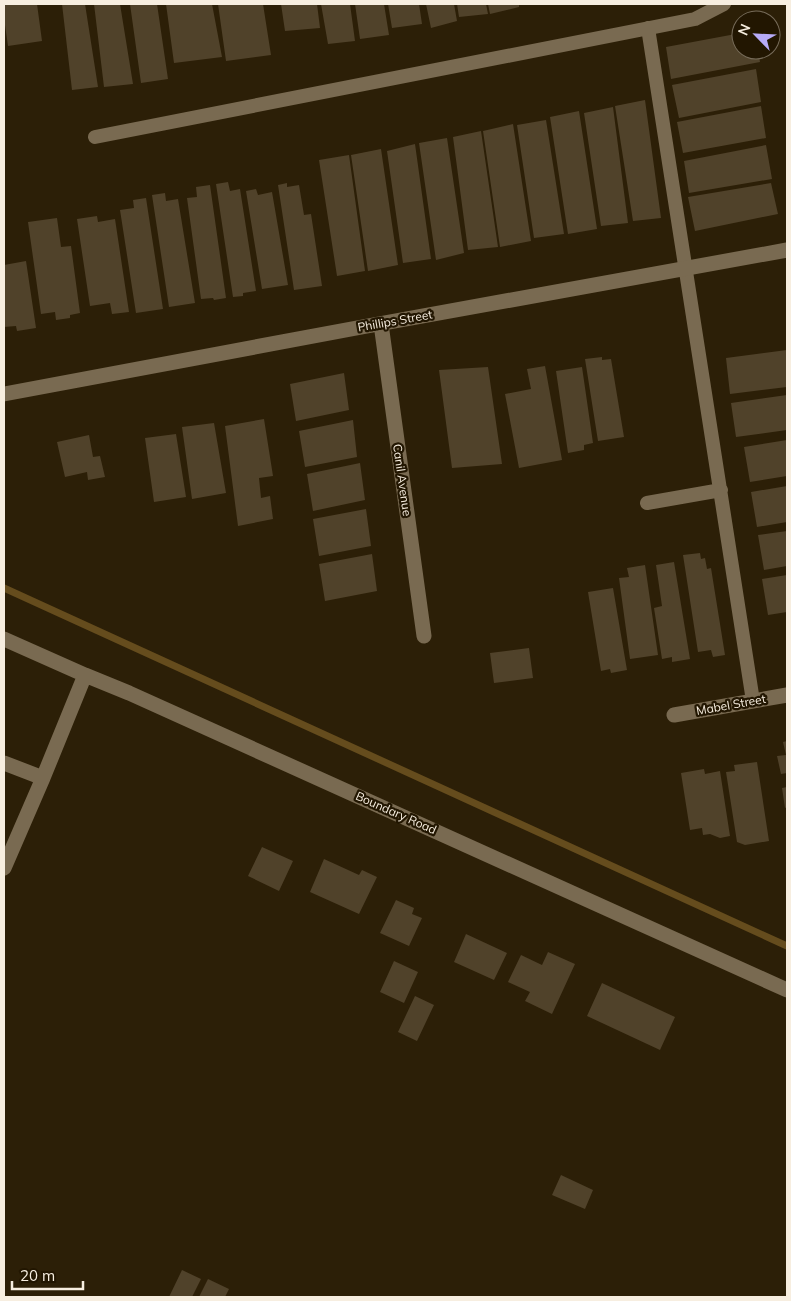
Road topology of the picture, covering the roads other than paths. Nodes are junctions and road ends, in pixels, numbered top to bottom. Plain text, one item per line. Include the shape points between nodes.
1 (724, 4) edge
2 (648, 28) junction
3 (94, 137) dead end
4 (787, 250) edge
5 (687, 269) junction
6 (381, 324) junction
7 (4, 394) edge
8 (721, 490) junction
9 (647, 503) dead end
10 (424, 636) dead end
11 (4, 639) edge
12 (85, 675) junction
13 (787, 695) edge
14 (753, 701) junction
15 (674, 716) dead end
16 (4, 763) edge
17 (43, 778) junction
18 (4, 868) edge
19 (787, 990) edge

1 - 2 lane via 695,19
2 - 3 lane
2 - 5 lane
4 - 5 street, Phillips Street
5 - 6 street, Phillips Street
5 - 8 lane
6 - 7 street, Phillips Street
6 - 10 street, Canil Avenue
8 - 9 lane
8 - 14 lane
11 - 12 street, Boundary Road
12 - 17 street
12 - 19 street, Boundary Road
13 - 14 street, Mabel Street
14 - 15 street, Mabel Street
16 - 17 street
17 - 18 street

